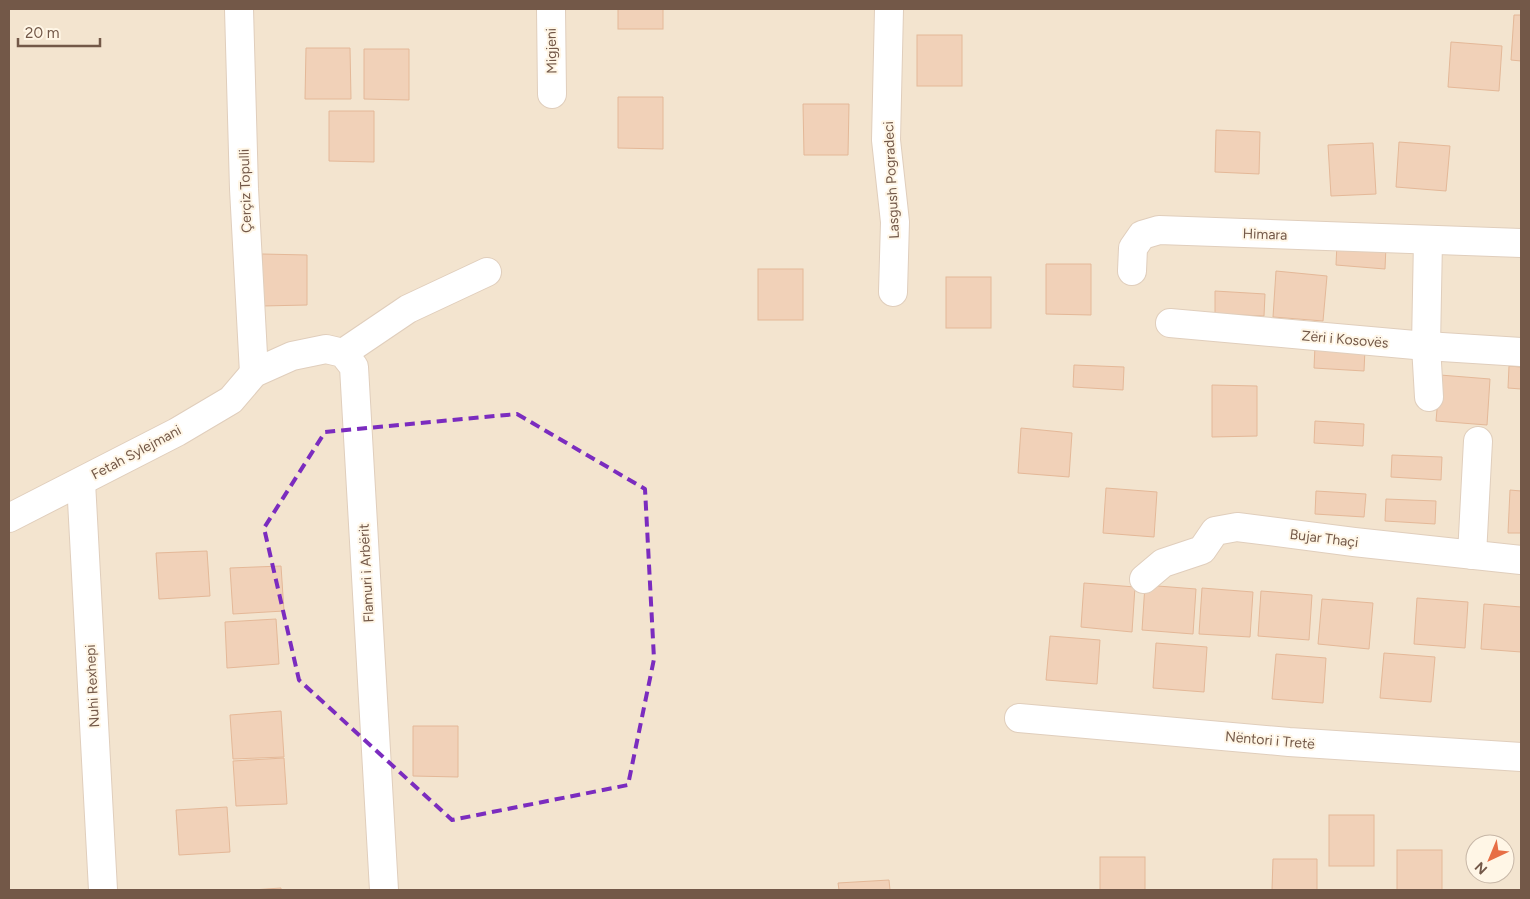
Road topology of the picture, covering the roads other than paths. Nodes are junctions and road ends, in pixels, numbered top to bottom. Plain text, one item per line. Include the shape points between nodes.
1 (239, 9) edge
2 (551, 9) edge
3 (889, 9) edge
4 (552, 94) dead end
5 (1428, 240) junction
6 (1521, 243) edge
7 (1132, 271) dead end
8 (487, 272) dead end
9 (893, 292) dead end
10 (1170, 323) dead end
11 (1426, 346) junction
12 (1521, 352) edge
13 (343, 353) junction
14 (254, 373) junction
15 (1429, 397) dead end
16 (1478, 441) dead end
17 (81, 482) junction
18 (9, 518) edge
19 (1472, 555) junction
20 (1521, 560) edge
21 (1144, 579) dead end
22 (1019, 718) dead end
23 (1521, 757) edge
24 (103, 890) edge
25 (384, 890) edge

1 - 14 street, Çerçiz Topulli
2 - 4 street, Migjeni
3 - 9 street, Lasgush Pogradeci via 886,140 895,222
5 - 6 street, Himara
5 - 7 street, Himara via 1159,230 1142,234 1133,248
5 - 11 street
8 - 13 street via 408,309
10 - 11 street, Zëri i Kosovës
11 - 12 street, Zëri i Kosovës
11 - 15 street
13 - 14 street via 318,350 292,356
13 - 25 street, Flamuri i Arbërit via 354,367
14 - 17 street, Fetah Sylejmani via 231,400
16 - 19 street
17 - 18 street, Fetah Sylejmani
17 - 24 street, Nuhi Rexhepi
19 - 20 street, Bujar Thaçi
19 - 21 street, Bujar Thaçi via 1237,526 1215,531 1202,550 1163,563
22 - 23 street, Nëntori i Tretë via 1289,742

